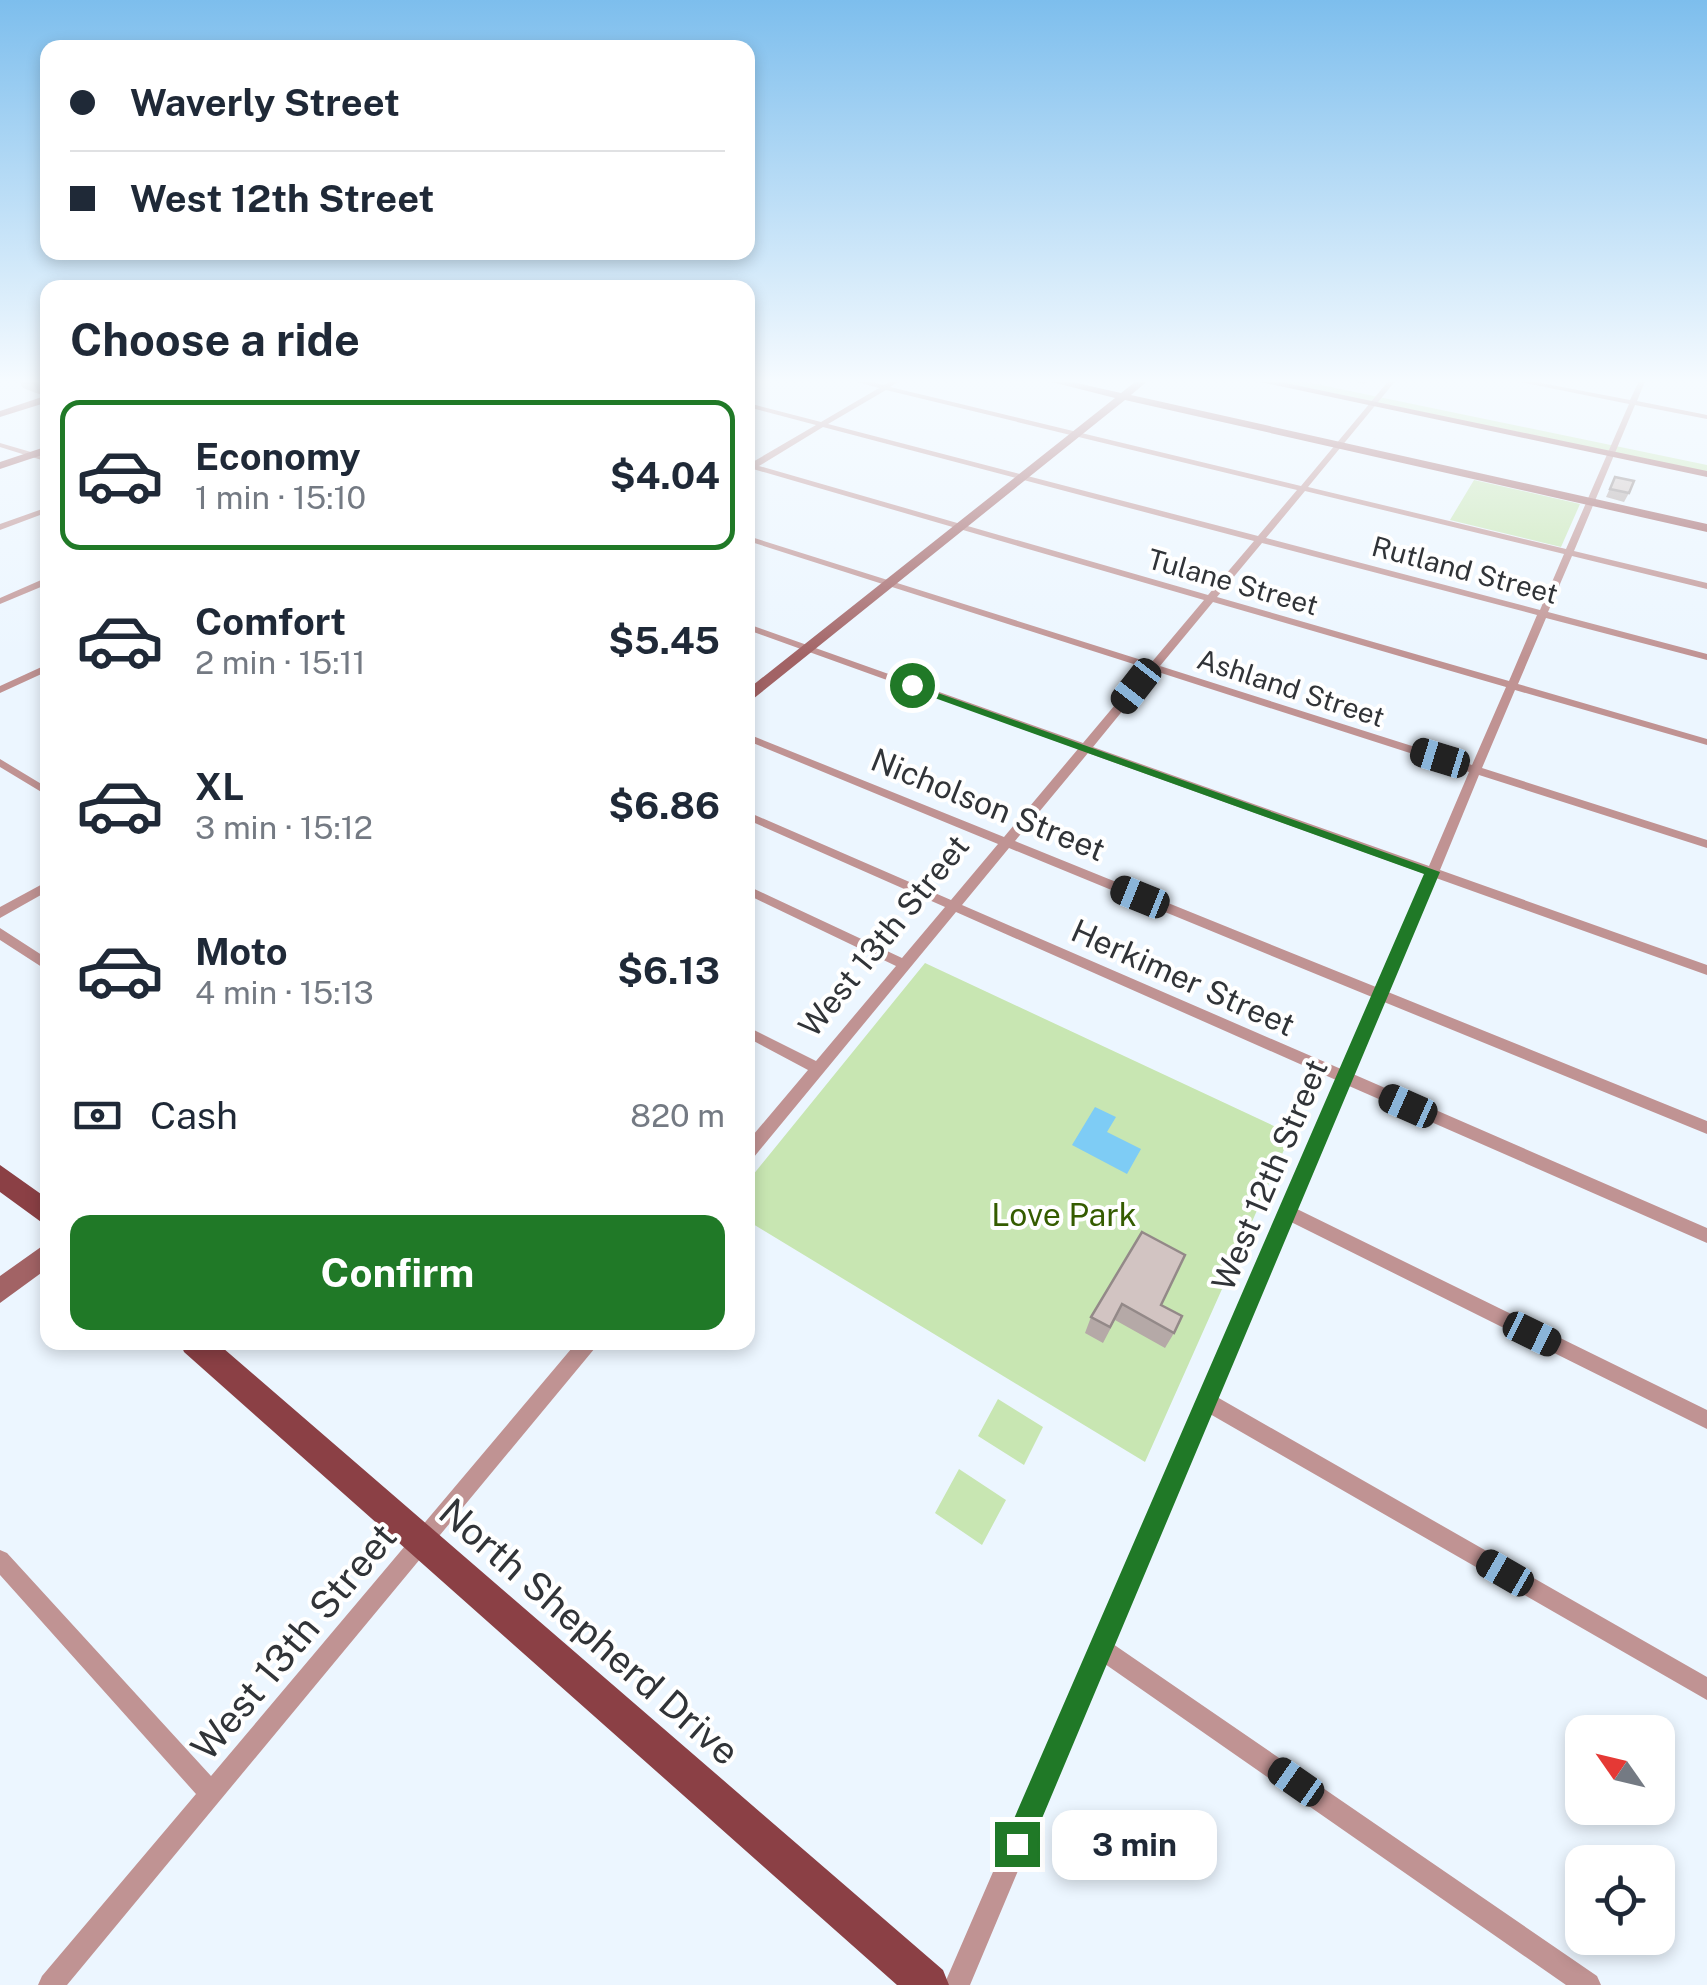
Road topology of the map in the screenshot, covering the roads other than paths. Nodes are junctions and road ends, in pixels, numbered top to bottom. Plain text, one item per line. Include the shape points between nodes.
1 (765, 472) edge
2 (1002, 472) edge
3 (1029, 472) edge
4 (1233, 472) edge
5 (1316, 472) edge
6 (1456, 472) edge
7 (1604, 472) edge
8 (1022, 477) junction
9 (1302, 488) junction
10 (1590, 502) junction
11 (40, 512) edge
12 (0, 527) edge
13 (959, 527) junction
14 (1707, 528) edge
15 (1259, 539) junction
16 (755, 540) edge
17 (1570, 552) junction
18 (40, 583) edge
19 (889, 583) junction
20 (1707, 586) edge
21 (1208, 598) junction
22 (0, 600) edge
23 (1543, 614) junction
24 (755, 629) edge
25 (808, 648) junction
26 (1707, 657) edge
27 (1150, 667) junction
28 (40, 670) edge
29 (2, 686) edge
30 (1512, 686) junction
31 (755, 690) edge
32 (755, 740) edge
33 (1707, 742) edge
34 (1085, 747) junction
35 (0, 762) edge
36 (1476, 770) junction
37 (40, 787) edge
38 (755, 819) edge
39 (1003, 842) junction
40 (1707, 844) edge
41 (1433, 872) junction
42 (40, 890) edge
43 (755, 893) edge
44 (952, 906) junction
45 (0, 914) edge
46 (0, 933) edge
47 (40, 960) edge
48 (904, 964) junction
49 (1707, 970) edge
50 (1381, 992) junction
51 (755, 1036) edge
52 (818, 1068) junction
53 (1344, 1078) junction
54 (1707, 1128) edge
55 (755, 1144) edge
56 (0, 1176) edge
57 (40, 1209) edge
58 (1287, 1212) junction
59 (1707, 1236) edge
60 (40, 1260) edge
61 (0, 1291) edge
62 (203, 1350) edge
63 (579, 1350) edge
64 (1206, 1401) junction
65 (1707, 1420) edge
66 (423, 1542) junction
67 (0, 1560) edge
68 (1100, 1648) junction
69 (1707, 1689) edge
70 (212, 1794) junction
71 (52, 1985) edge
72 (928, 1985) edge
73 (957, 1985) edge
74 (1588, 1985) edge

1 - 13 street, Tulane Street
2 - 8 street, Rutland Street
3 - 8 main road
4 - 9 street
5 - 9 street, West 13th Street
6 - 10 main road
7 - 10 street, West 12th Street
8 - 13 main road
8 - 15 street, Rutland Street
9 - 15 street, West 13th Street
9 - 17 street
10 - 14 main road
10 - 17 street, West 12th Street
11 - 12 street
13 - 19 main road
13 - 21 street, Tulane Street
15 - 21 street, West 13th Street
15 - 23 street, Rutland Street
16 - 19 street, Ashland Street
17 - 20 street
17 - 23 street, West 12th Street
18 - 22 street
19 - 25 main road
19 - 27 street, Ashland Street
21 - 27 street, West 13th Street
21 - 30 street, Tulane Street
23 - 26 street, Rutland Street
23 - 30 street, West 12th Street
24 - 25 street
25 - 31 main road
25 - 34 street
27 - 34 street, West 13th Street
27 - 36 street, Ashland Street
28 - 29 street
30 - 33 street, Tulane Street
30 - 36 street, West 12th Street
32 - 39 street, Nicholson Street
34 - 39 street, West 13th Street
34 - 41 street
35 - 37 street
36 - 40 street, Ashland Street
36 - 41 street, West 12th Street
38 - 44 street, Herkimer Street
39 - 44 street, West 13th Street
39 - 50 street, Nicholson Street
41 - 49 street
41 - 50 street, West 12th Street
42 - 45 street
43 - 48 street
44 - 48 street, West 13th Street
44 - 53 street, Herkimer Street
46 - 47 street
48 - 52 street, West 13th Street
50 - 53 street, West 12th Street
50 - 54 street, Nicholson Street
51 - 52 street
52 - 55 street, West 13th Street
53 - 58 street, West 12th Street
53 - 59 street, Herkimer Street
56 - 57 main road
58 - 64 street, West 12th Street
58 - 65 street
60 - 61 main road
62 - 66 main road, North Shepherd Drive
63 - 66 street, West 13th Street
64 - 68 street, West 12th Street
64 - 69 street
66 - 70 street, West 13th Street
66 - 72 main road, North Shepherd Drive
67 - 70 street
68 - 73 street, West 12th Street
68 - 74 street
70 - 71 street, West 13th Street

